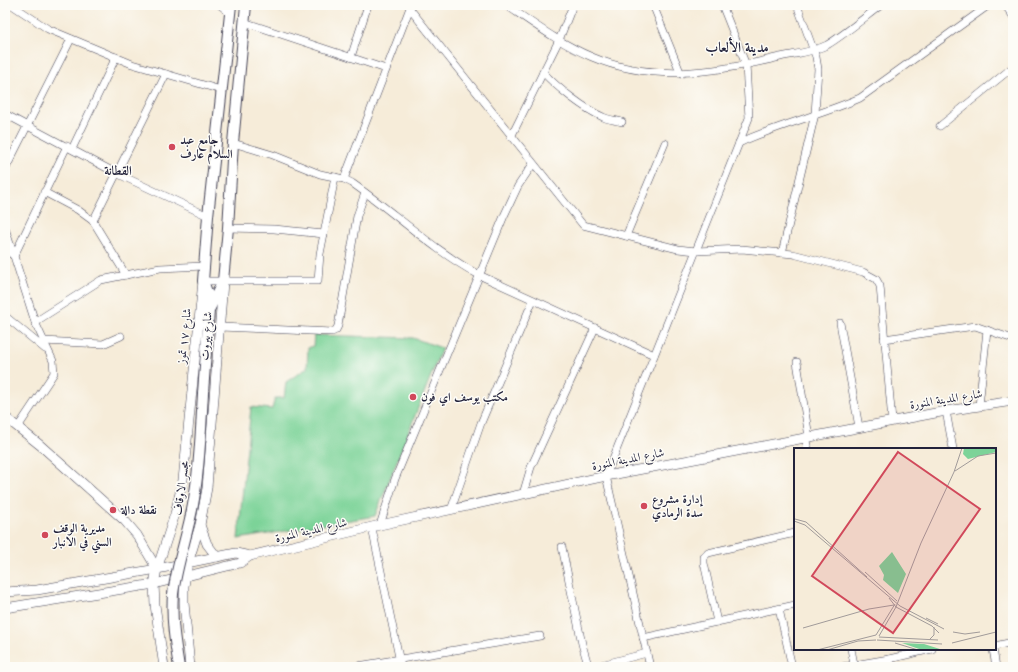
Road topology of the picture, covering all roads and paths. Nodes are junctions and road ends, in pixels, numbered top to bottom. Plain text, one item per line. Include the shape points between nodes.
1 (12, 5) edge
2 (220, 5) edge
3 (246, 5) edge
4 (368, 5) edge
5 (506, 5) edge
6 (574, 5) edge
7 (653, 5) edge
8 (722, 5) edge
9 (797, 5) edge
10 (881, 5) edge
11 (989, 5) edge
12 (1005, 5) edge
13 (411, 7) edge
14 (230, 9) edge
15 (1013, 16) edge
16 (244, 22) junction
17 (71, 39) junction
18 (559, 40) junction
19 (813, 50) junction
20 (116, 57) junction
21 (351, 58) junction
22 (746, 65) junction
23 (1013, 67) edge
24 (386, 69) junction
25 (543, 72) junction
26 (166, 74) junction
27 (681, 74) junction
28 (221, 90) junction
29 (5, 114) edge
30 (815, 114) junction
31 (622, 122) dead end
32 (28, 126) junction
33 (940, 126) dead end
34 (511, 137) junction
35 (233, 143) junction
36 (665, 143) dead end
37 (739, 143) junction
38 (70, 148) junction
39 (533, 164) junction
40 (5, 170) edge
41 (116, 173) junction
42 (335, 177) junction
43 (344, 179) junction
44 (44, 192) junction
45 (365, 192) junction
46 (208, 216) junction
47 (92, 221) junction
48 (5, 228) edge
49 (228, 228) junction
50 (324, 234) junction
51 (626, 236) junction
52 (5, 249) edge
53 (696, 251) junction
54 (782, 253) junction
55 (14, 256) junction
56 (204, 266) junction
57 (126, 275) junction
58 (479, 275) junction
59 (203, 281) junction
60 (223, 281) junction
61 (533, 300) junction
62 (209, 310) junction
63 (5, 316) edge
64 (35, 322) junction
65 (840, 323) dead end
66 (220, 327) junction
67 (595, 328) junction
68 (987, 330) junction
69 (121, 336) dead end
70 (1013, 338) edge
71 (884, 339) junction
72 (43, 341) junction
73 (47, 350) junction
74 (654, 355) junction
75 (797, 362) dead end
76 (1013, 401) edge
77 (979, 406) junction
78 (946, 410) junction
79 (5, 417) edge
80 (892, 421) junction
81 (18, 427) junction
82 (860, 427) junction
83 (807, 437) junction
84 (808, 448) edge
85 (953, 448) edge
86 (606, 476) junction
87 (523, 494) junction
88 (451, 510) junction
89 (200, 525) junction
90 (376, 526) junction
91 (794, 533) edge
92 (562, 547) dead end
93 (250, 556) junction
94 (217, 557) junction
95 (188, 563) junction
96 (157, 569) junction
97 (185, 577) junction
98 (154, 584) junction
99 (5, 592) edge
100 (794, 605) edge
101 (5, 608) edge
102 (779, 608) junction
103 (717, 622) junction
104 (540, 636) dead end
105 (643, 638) junction
106 (1013, 642) edge
107 (996, 646) edge
108 (851, 650) edge
109 (928, 650) edge
110 (993, 650) edge
111 (647, 653) junction
112 (399, 659) junction
113 (890, 659) junction
114 (854, 664) junction
115 (164, 667) edge
116 (178, 667) edge
117 (190, 667) edge
118 (352, 667) edge
119 (401, 667) edge
120 (650, 667) edge
121 (792, 667) edge
122 (842, 667) edge
123 (891, 667) edge
124 (996, 667) edge

1 - 17 street via 48,29
2 - 14 street
3 - 16 main road, شارع بيروت
4 - 21 street
5 - 18 street
6 - 18 street
7 - 27 street
8 - 22 street
9 - 19 street
10 - 19 street via 827,45
11 - 30 street via 860,98
12 - 15 street
13 - 24 street
13 - 34 street
14 - 28 main road, شارع ١٧ تموز
16 - 21 street
16 - 35 main road, شارع بيروت
17 - 20 street
17 - 32 street
18 - 25 street
18 - 27 street via 592,57 624,68
19 - 22 street
19 - 30 street via 818,69
20 - 26 street
20 - 38 street
21 - 24 street
22 - 27 street
22 - 37 street via 749,118
23 - 33 street
24 - 43 street
25 - 31 street via 576,100 604,118
25 - 34 street
26 - 28 street
26 - 41 street
28 - 46 main road, شارع ١٧ تموز
29 - 32 street
30 - 37 street
30 - 54 street
32 - 38 street
32 - 40 street
34 - 39 street
35 - 42 street
35 - 49 main road, شارع بيروت
36 - 51 street
37 - 53 street
38 - 41 street
38 - 44 street
39 - 51 street via 583,225
39 - 58 street via 518,186
41 - 46 street
41 - 47 street
42 - 43 street
42 - 50 street
43 - 45 street
44 - 47 street via 78,210
44 - 55 street
45 - 58 street via 420,237
45 - 66 street via 357,216 336,330 332,332
46 - 56 main road, شارع ١٧ تموز
47 - 57 street
48 - 55 street
49 - 50 street
49 - 60 main road, شارع بيروت
50 - 60 street via 318,281
51 - 53 street
52 - 55 street
53 - 54 street via 742,249
53 - 74 street
54 - 71 street via 863,272 876,279 880,286
55 - 64 street
56 - 57 street via 160,268
56 - 59 main road, شارع ١٧ تموز
57 - 64 street via 101,280
58 - 61 street
58 - 90 street
59 - 60 street
59 - 62 main road, مجسر الاوقاف via 208,295
59 - 96 street, شارع ١٧ تموز via 183,480
60 - 62 main road, مجسر الاوقاف
60 - 66 street, شارع بيروت
61 - 67 street
61 - 88 street via 481,423
62 - 116 main road, مجسر الاوقاف, bridge via 199,462 173,595 173,626
63 - 73 street
64 - 72 street
65 - 82 street
66 - 89 street, شارع بيروت via 209,467
67 - 74 street
67 - 87 street via 531,466
68 - 70 street
68 - 71 street via 975,326
68 - 77 street
69 - 72 street via 103,344
71 - 80 street
72 - 73 street
73 - 81 street via 53,361 54,373
74 - 86 street
75 - 83 street
76 - 77 street, شارع المدينة المنورة
77 - 78 street, شارع المدينة المنورة
78 - 80 street, شارع المدينة المنورة
78 - 85 street
79 - 81 street
80 - 82 street, شارع المدينة المنورة
81 - 96 street via 125,521 137,535
82 - 83 street, شارع المدينة المنورة
83 - 84 street
83 - 86 street, شارع المدينة المنورة
86 - 87 street, شارع المدينة المنورة
86 - 105 street
87 - 88 street, شارع المدينة المنورة
88 - 90 street, شارع المدينة المنورة
89 - 94 street via 207,544
89 - 95 street, شارع بيروت
90 - 93 street, شارع المدينة المنورة
90 - 112 street
91 - 103 street via 704,557
92 - 111 street via 588,665 597,666
93 - 94 street via 236,553
93 - 97 street via 240,563
94 - 95 street
95 - 96 street
95 - 97 street, شارع بيروت
96 - 98 street, شارع ١٧ تموز
96 - 99 street via 37,590
97 - 98 street
97 - 117 street, شارع بيروت via 184,603
98 - 101 street
98 - 115 street, شارع ١٧ تموز
100 - 102 street
102 - 103 street
102 - 121 street
103 - 105 street
104 - 112 street
105 - 111 street
106 - 107 street
108 - 114 street
109 - 113 street
110 - 124 street
111 - 120 street
112 - 118 street
112 - 119 street
113 - 114 street
113 - 123 street
114 - 122 street

